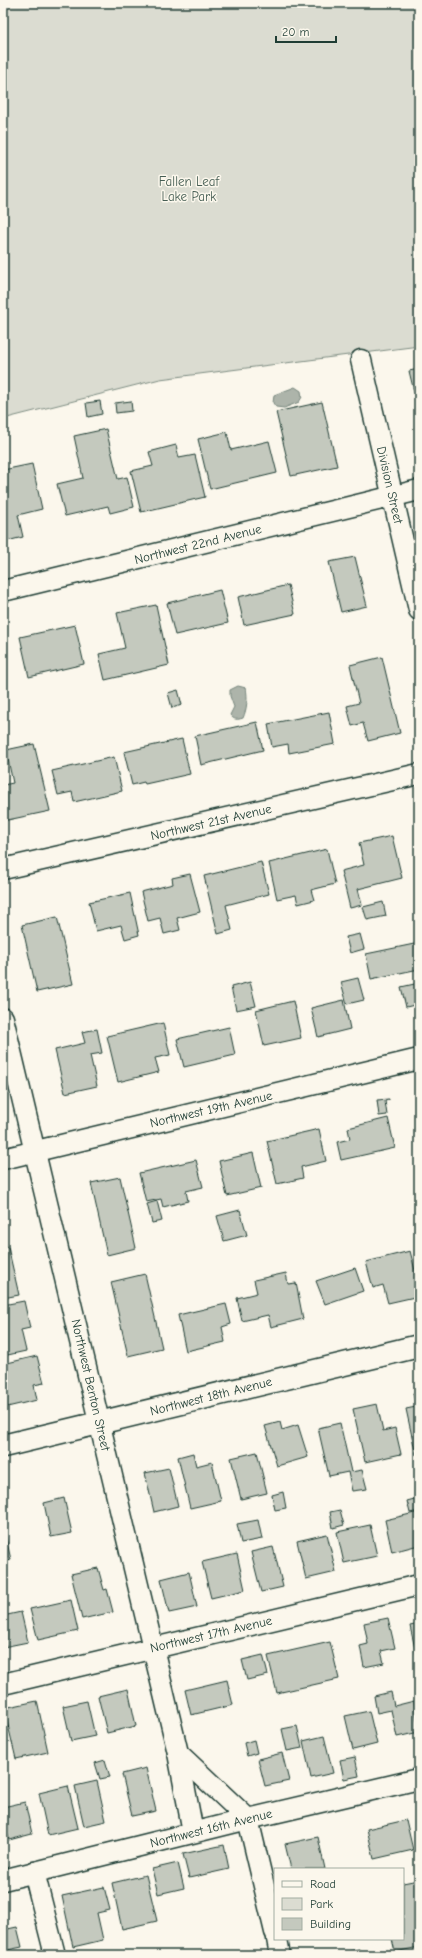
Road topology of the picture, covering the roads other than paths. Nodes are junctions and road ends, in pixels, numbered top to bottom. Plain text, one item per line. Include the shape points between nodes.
1 (361, 360) dead end
2 (419, 490) edge
3 (392, 496) junction
4 (3, 591) edge
5 (419, 610) edge
6 (419, 774) edge
7 (3, 869) edge
8 (3, 1018) edge
9 (419, 1059) edge
10 (35, 1151) junction
11 (3, 1159) edge
12 (419, 1346) edge
13 (100, 1423) junction
14 (3, 1446) edge
15 (419, 1585) edge
16 (152, 1647) junction
17 (3, 1684) edge
18 (178, 1753) junction
19 (419, 1779) edge
20 (248, 1819) junction
21 (193, 1832) junction
22 (34, 1872) junction
23 (3, 1880) edge
24 (274, 1928) edge
25 (277, 1940) edge
26 (54, 1955) edge
27 (280, 1955) edge

1 - 3 street, Division Street
2 - 3 street, Northwest 22nd Avenue
3 - 4 street, Northwest 22nd Avenue
3 - 5 street, Division Street
6 - 7 street, Northwest 21st Avenue
8 - 10 street, Northwest Benton Street
9 - 10 street, Northwest 19th Avenue
10 - 11 street, Northwest 19th Avenue
10 - 13 street, Northwest Benton Street
12 - 13 street, Northwest 18th Avenue
13 - 14 street, Northwest 18th Avenue
13 - 16 street, Northwest Benton Street
15 - 16 street, Northwest 17th Avenue
16 - 17 street, Northwest 17th Avenue
16 - 18 street, Northwest Benton Street
18 - 20 street
18 - 21 street, Northwest Benton Street
19 - 20 street, Northwest 16th Avenue
20 - 21 street, Northwest 16th Avenue
20 - 24 street
21 - 22 street, Northwest 16th Avenue
22 - 23 street, Northwest 16th Avenue
22 - 26 street
25 - 27 street

